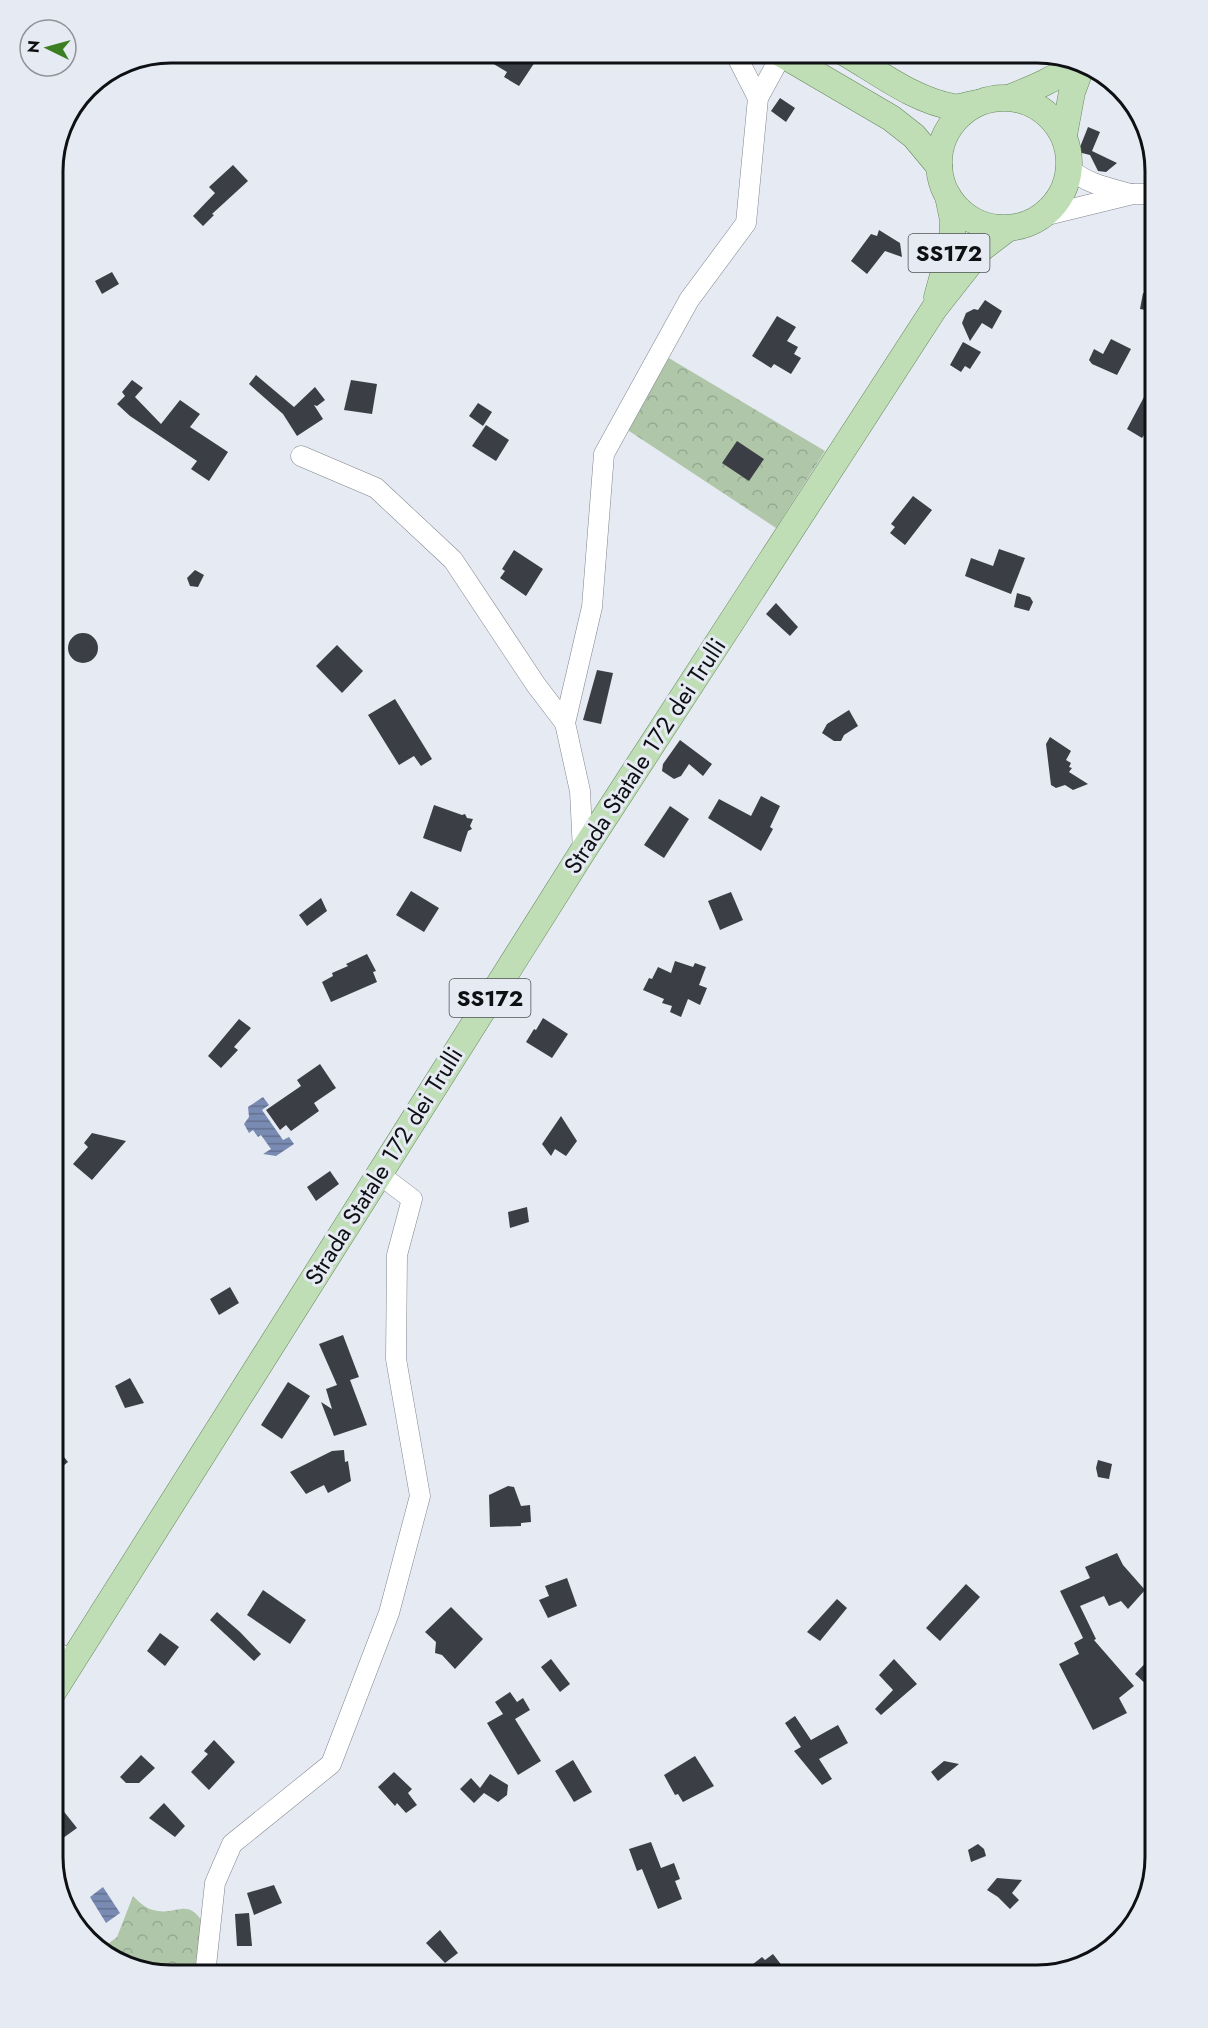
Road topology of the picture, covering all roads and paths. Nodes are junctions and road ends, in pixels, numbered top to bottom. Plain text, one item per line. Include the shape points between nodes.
1 (740, 63) edge
2 (776, 63) edge
3 (798, 63) edge
4 (862, 63) edge
5 (1069, 68) edge
6 (1079, 72) edge
7 (1011, 97) junction
8 (758, 99) junction
9 (977, 103) junction
10 (1064, 135) junction
11 (939, 166) junction
12 (1070, 169) junction
13 (1145, 194) edge
14 (1133, 195) junction
15 (948, 196) junction
16 (1043, 216) junction
17 (1007, 229) junction
18 (933, 309) junction
19 (302, 456) dead end
20 (565, 723) junction
21 (583, 850) junction
22 (379, 1174) junction
23 (63, 1658) edge
24 (206, 1965) edge

1 - 8 street
2 - 8 street
3 - 11 main road via 891,118 914,136
4 - 9 main road via 935,102 956,107
5 - 7 main road
6 - 10 main road
7 - 9 main road
7 - 10 main road via 1033,103 1051,116
8 - 20 street via 746,223 689,300 604,454 592,607
9 - 11 main road via 948,129
10 - 12 main road
11 - 15 main road
12 - 14 street via 1080,178
12 - 16 main road via 1062,195
13 - 14 street
14 - 16 street
15 - 17 main road via 974,221
15 - 18 main road, Strada Statale 172 dei Trulli / SS172 via 952,243
16 - 17 main road
17 - 18 main road, Strada Statale 172 dei Trulli / SS172 via 982,248
18 - 21 main road, Strada Statale 172 dei Trulli / SS172
19 - 20 street via 376,488 453,560
20 - 21 street via 580,791
21 - 22 main road, Strada Statale 172 dei Trulli / SS172
22 - 23 main road, Strada Statale 172 dei Trulli / SS172
22 - 24 street via 412,1199 397,1255 396,1359 420,1496 389,1613 331,1764 232,1844 215,1882

